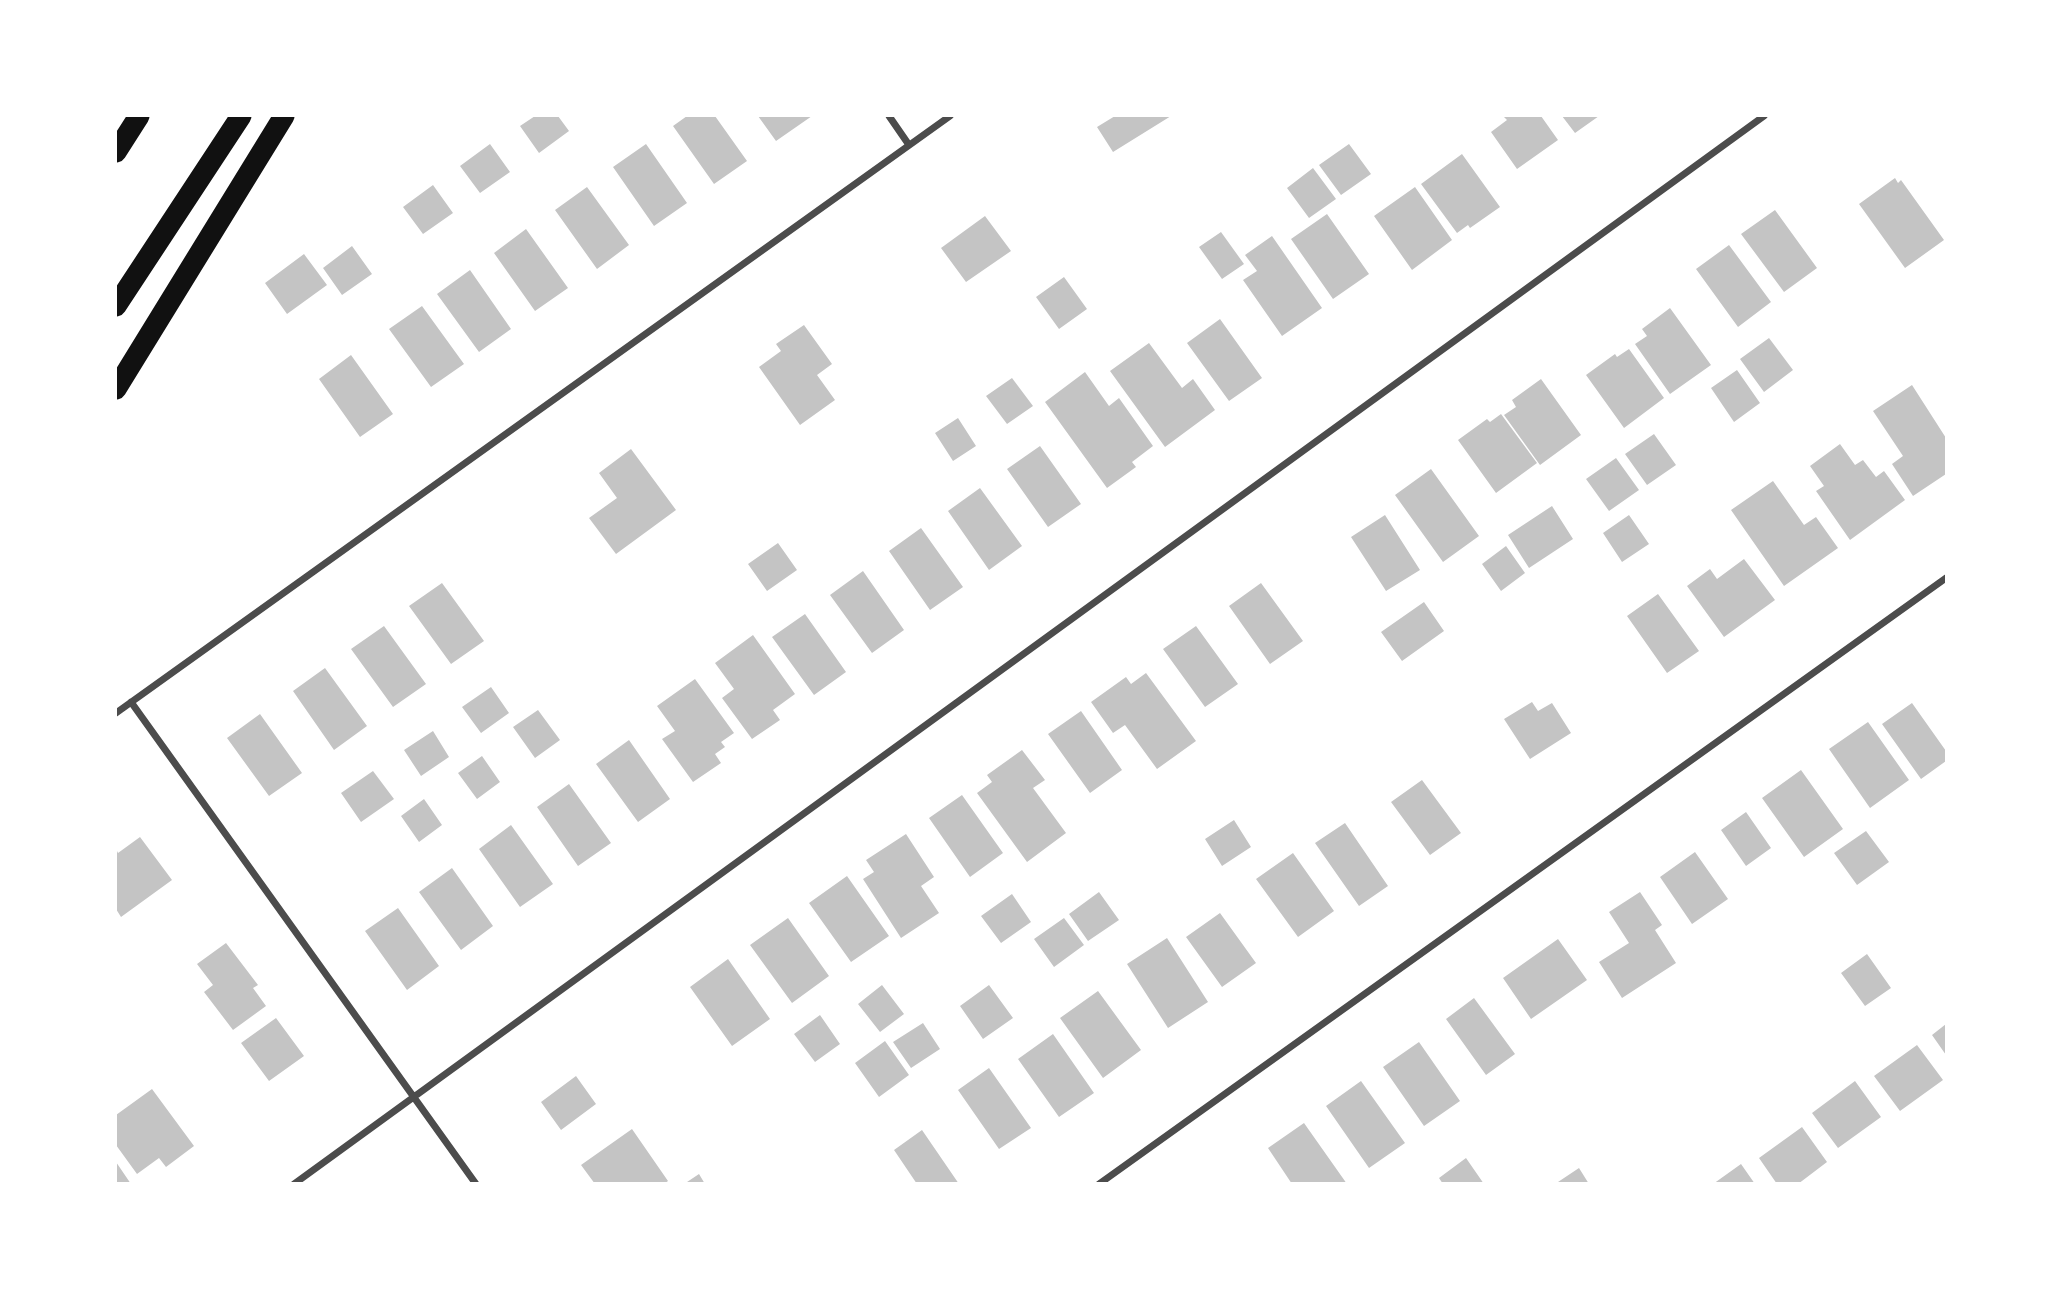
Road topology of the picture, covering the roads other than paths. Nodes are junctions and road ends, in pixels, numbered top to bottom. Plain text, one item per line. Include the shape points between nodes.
1 (139, 116) edge
2 (241, 116) edge
3 (284, 116) edge
4 (889, 116) edge
5 (950, 116) edge
6 (1764, 116) edge
7 (909, 145) junction
8 (116, 152) edge
9 (116, 306) edge
10 (116, 389) edge
11 (1947, 578) edge
12 (131, 702) junction
13 (116, 713) edge
14 (414, 1097) junction
15 (295, 1184) edge
16 (476, 1184) edge
17 (1099, 1184) edge

1 - 8 highway
2 - 9 highway
3 - 10 highway
4 - 7 street
5 - 7 street
6 - 14 street
7 - 12 street
11 - 17 street
12 - 13 street
12 - 14 street
14 - 15 street
14 - 16 street

